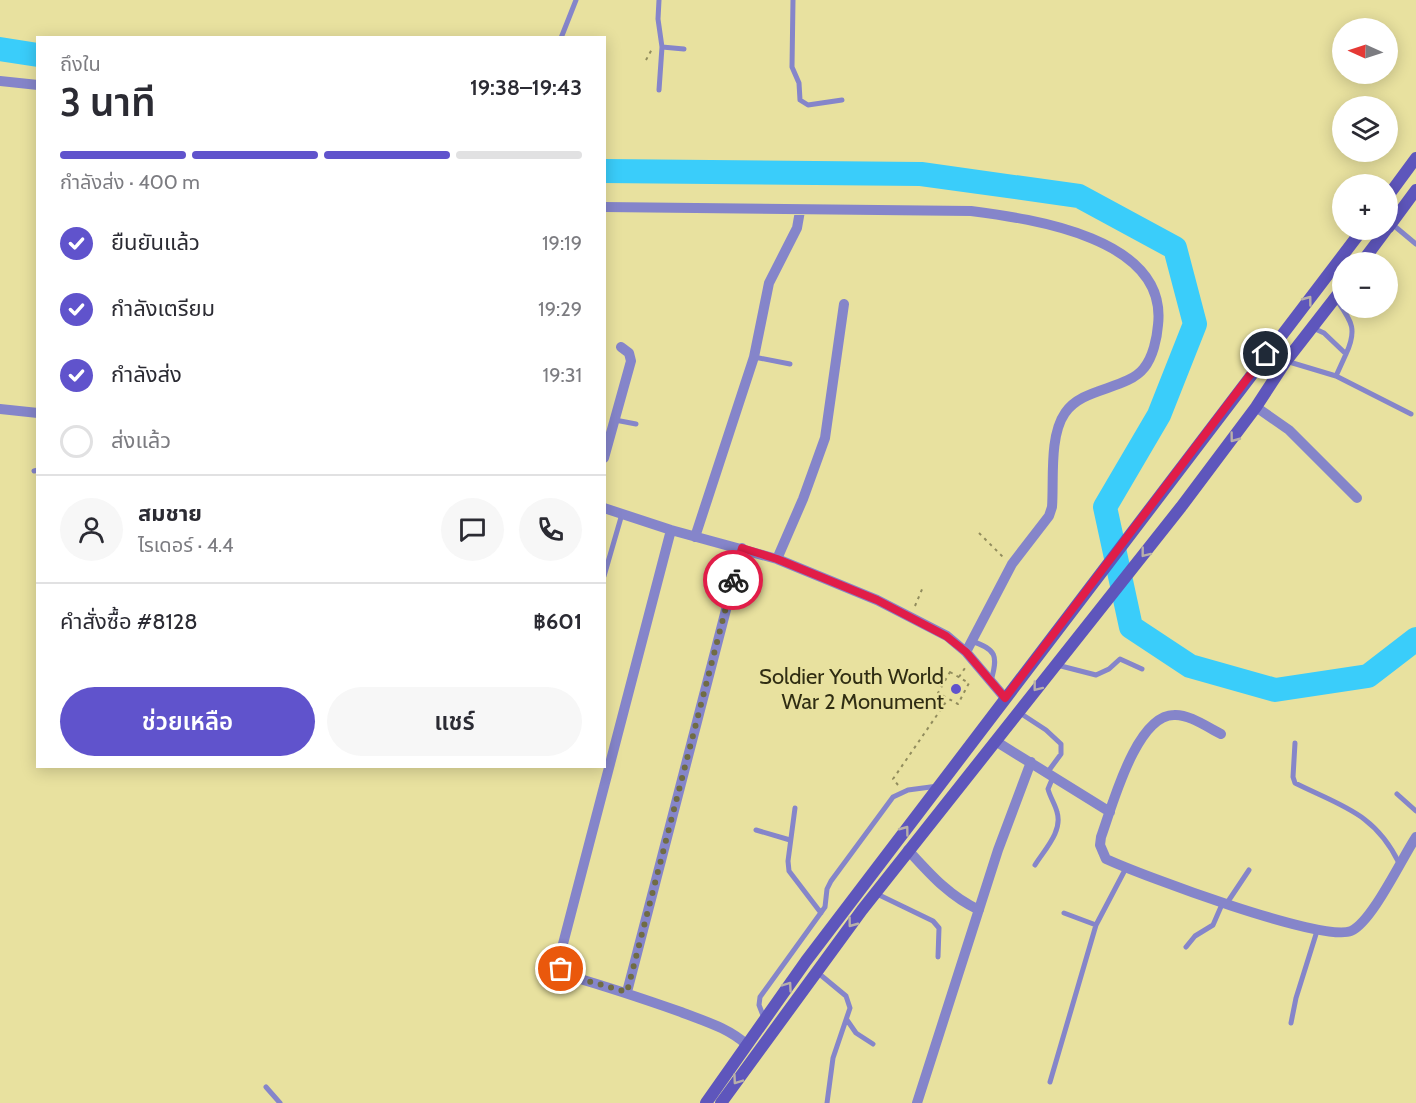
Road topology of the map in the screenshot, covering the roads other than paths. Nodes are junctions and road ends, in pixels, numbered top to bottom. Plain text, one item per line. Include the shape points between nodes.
1 (576, 0) edge
2 (660, 0) edge
3 (793, 0) edge
4 (562, 36) edge
5 (662, 47) junction
6 (684, 49) dead end
7 (0, 81) edge
8 (36, 85) edge
9 (660, 90) dead end
10 (842, 100) dead end
11 (1416, 159) edge
12 (1398, 183) edge
13 (1416, 190) edge
14 (606, 207) edge
15 (800, 211) junction
16 (1398, 214) edge
17 (1398, 233) edge
18 (1354, 240) edge
19 (1416, 244) edge
20 (1332, 303) edge
21 (844, 304) dead end
22 (1349, 318) edge
23 (1313, 328) junction
24 (621, 347) dead end
25 (1346, 354) junction
26 (754, 357) junction
27 (1286, 362) junction
28 (790, 364) dead end
29 (1336, 376) junction
30 (1256, 407) junction
31 (0, 409) edge
32 (36, 413) edge
33 (1411, 414) dead end
34 (614, 420) junction
35 (636, 424) dead end
36 (606, 450) edge
37 (1357, 498) dead end
38 (606, 508) edge
39 (622, 514) junction
40 (671, 530) junction
41 (695, 537) junction
42 (742, 548) junction
43 (777, 559) junction
44 (606, 569) edge
45 (971, 641) junction
46 (966, 652) junction
47 (1055, 664) junction
48 (1142, 669) dead end
49 (991, 681) junction
50 (1005, 698) junction
51 (1018, 712) junction
52 (1221, 734) dead end
53 (997, 742) junction
54 (1295, 743) dead end
55 (1031, 762) junction
56 (1050, 775) junction
57 (938, 786) junction
58 (1397, 794) dead end
59 (795, 808) dead end
60 (1416, 811) edge
61 (1110, 812) junction
62 (756, 830) dead end
63 (1416, 837) edge
64 (790, 840) junction
65 (908, 850) junction
66 (1399, 863) junction
67 (1035, 865) dead end
68 (1126, 868) junction
69 (1249, 870) dead end
70 (875, 893) junction
71 (1225, 903) junction
72 (979, 910) junction
73 (821, 913) junction
74 (1064, 913) dead end
75 (1096, 925) junction
76 (1317, 931) junction
77 (1186, 947) dead end
78 (938, 957) dead end
79 (817, 971) junction
80 (627, 992) junction
81 (764, 1020) junction
82 (848, 1020) junction
83 (1291, 1023) dead end
84 (873, 1044) dead end
85 (747, 1045) junction
86 (1050, 1082) dead end
87 (266, 1087) dead end
88 (280, 1103) edge
89 (706, 1103) edge
90 (721, 1103) edge
91 (827, 1103) edge
92 (917, 1103) edge

1 - 4 lane
2 - 5 lane
3 - 10 lane via 792,67 799,83 800,100 808,105
5 - 6 lane
5 - 9 lane
7 - 8 street
11 - 12 main road
13 - 16 main road
14 - 15 street
15 - 26 street via 796,228 769,283
15 - 45 street via 971,211 1055,226 1107,244 1133,262 1153,287 1160,304 1157,339 1144,368 1074,404 1065,413 1055,451 1052,507 1012,564
17 - 19 lane
50 -> 18 main road
20 - 23 main road
21 - 43 street via 825,438
22 - 25 lane via 1353,333
23 - 25 lane
23 - 27 main road
24 - 34 street via 629,353 631,361
25 - 29 lane
26 - 28 lane
26 - 41 street
27 - 29 lane
27 - 30 main road
29 - 33 lane
30 - 37 street via 1289,430
30 -> 47 main road via 1076,643
31 - 32 street
34 - 35 lane
34 - 36 street
38 - 39 street
39 - 40 street
39 - 44 lane
40 - 41 street
40 - 80 street via 558,963 564,974
41 - 42 street
42 - 43 street
42 - 80 street
43 - 46 street via 910,616
45 - 46 street
45 - 49 lane via 993,653
46 - 49 street
47 - 48 lane via 1096,675 1120,659
47 -> 51 main road
49 - 50 street
50 - 57 main road
51 - 53 main road
51 - 56 lane via 1061,744 1061,754
52 - 61 street via 1177,714 1156,720 1133,753
53 - 55 street
53 - 65 main road
54 - 66 lane via 1295,783 1362,815 1388,840
55 - 56 street
55 - 72 street
56 - 61 street
56 - 67 lane via 1048,789 1057,810 1058,831
57 - 73 lane via 908,790 893,797 831,881
81 -> 57 main road
58 - 60 lane
59 - 64 lane
61 - 68 street via 1101,837 1102,852 1106,859
62 - 64 lane
63 - 66 street
64 - 73 lane via 789,871
65 - 70 main road
65 - 72 street via 943,889
66 - 76 street via 1359,925 1340,933
68 - 71 street
68 - 75 lane
69 - 71 lane
70 - 78 lane via 920,914 939,928
70 -> 79 main road
71 - 76 street
71 - 77 lane via 1213,925
72 - 92 street
73 - 81 lane via 760,997
74 - 75 lane
75 - 86 lane
76 - 83 lane
79 - 82 lane via 846,996
79 -> 90 main road
80 - 85 street via 735,1034
81 - 85 main road
82 - 84 lane via 856,1033
82 - 91 lane via 833,1058
85 - 89 main road
87 - 88 lane

